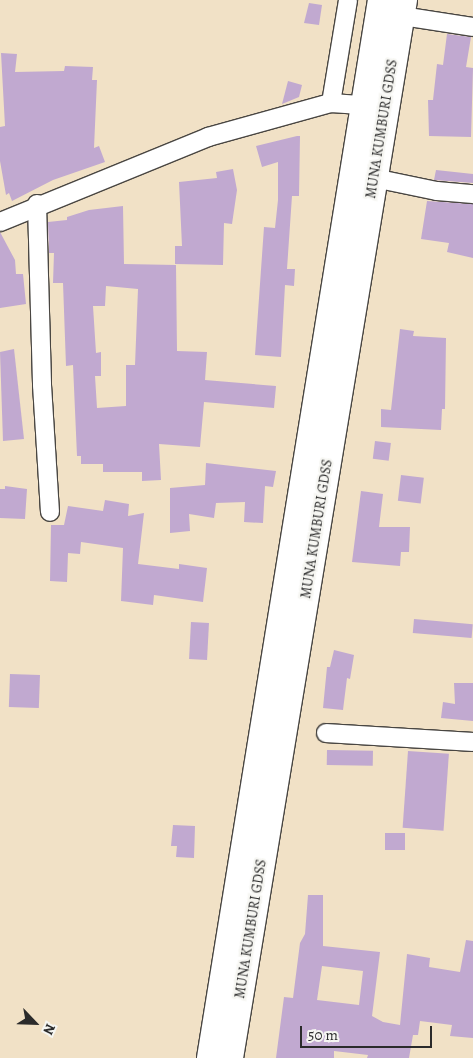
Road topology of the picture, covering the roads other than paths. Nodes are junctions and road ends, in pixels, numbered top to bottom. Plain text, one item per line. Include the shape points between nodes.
1 (348, 0) edge
2 (396, 5) edge
3 (473, 27) edge
4 (331, 103) junction
5 (375, 106) junction
6 (374, 178) junction
7 (473, 194) edge
8 (37, 204) junction
9 (0, 222) edge
10 (50, 512) dead end
11 (326, 733) dead end
12 (473, 742) edge
13 (210, 1058) edge
14 (230, 1058) edge

1 - 4 street
2 - 3 street
2 - 5 highway, MUNA KUMBURI GDSS
4 - 5 street
4 - 8 street via 208,137
5 - 6 highway, MUNA KUMBURI GDSS
5 - 13 highway, MUNA KUMBURI GDSS
6 - 7 street via 437,191
6 - 14 highway, MUNA KUMBURI GDSS
8 - 9 street
8 - 10 street
11 - 12 street

